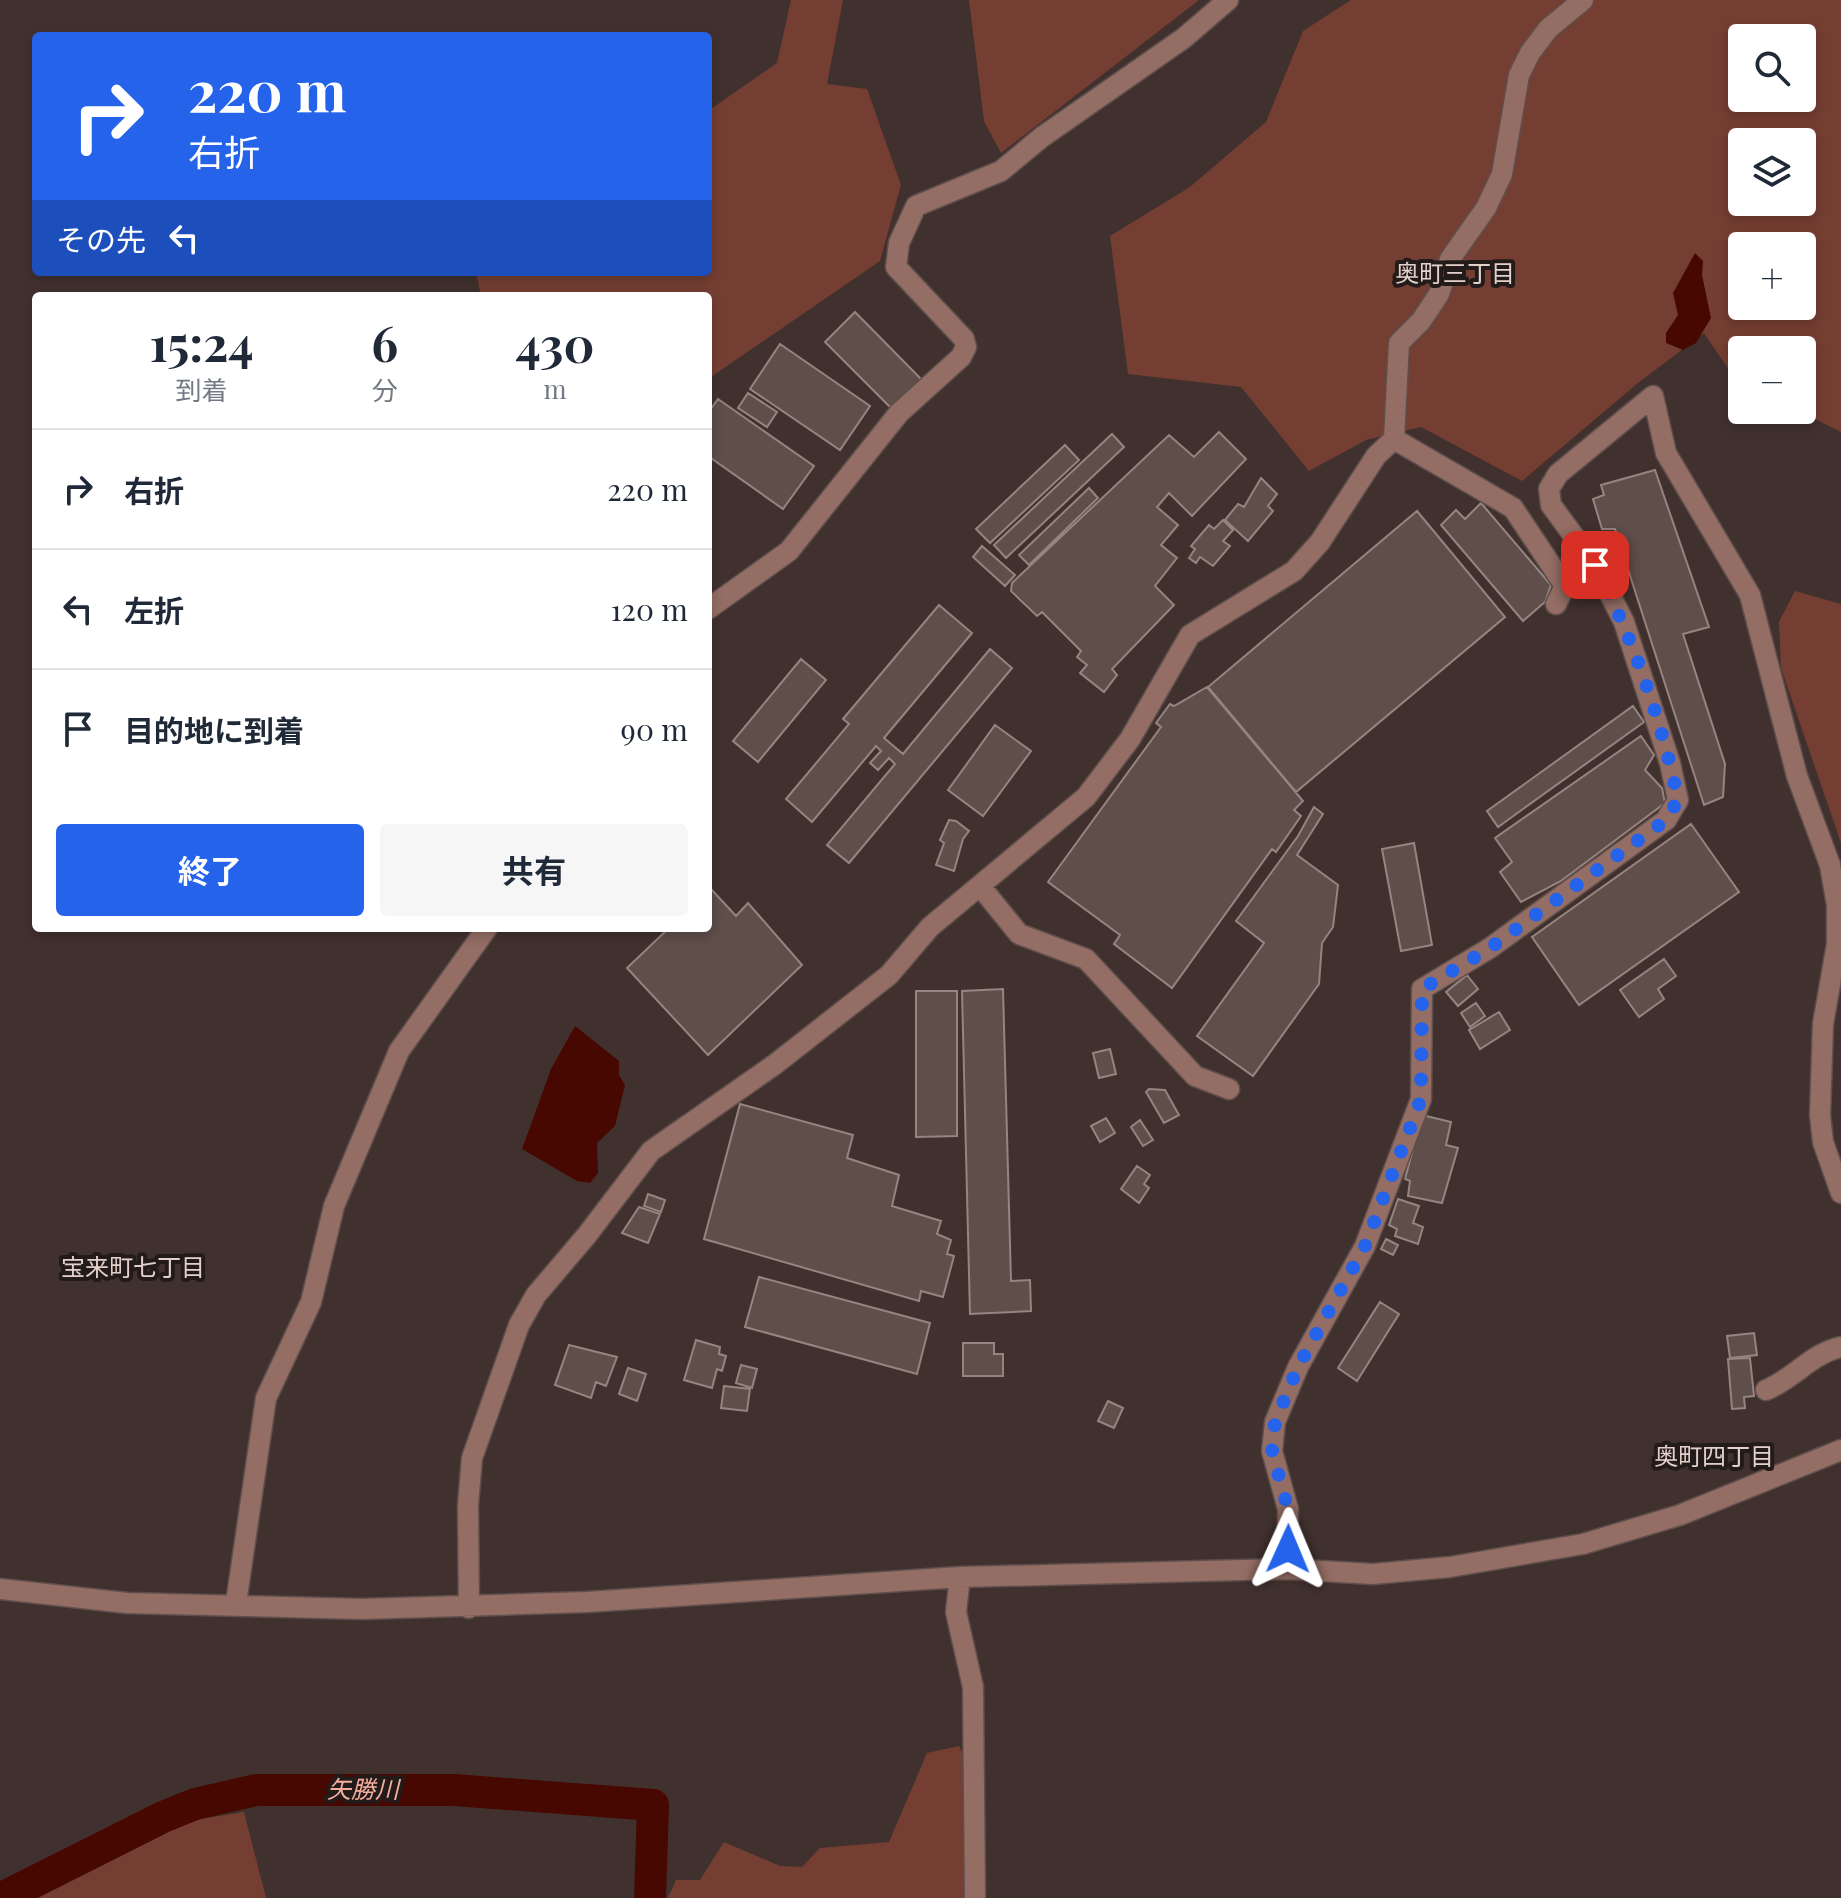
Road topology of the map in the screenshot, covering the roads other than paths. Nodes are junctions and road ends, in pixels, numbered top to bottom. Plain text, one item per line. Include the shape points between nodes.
1 (1228, 0) edge
2 (1583, 0) edge
3 (1394, 439) junction
4 (1556, 604) dead end
5 (712, 606) edge
6 (980, 886) junction
7 (484, 932) edge
8 (1229, 1089) dead end
9 (1841, 1193) edge
10 (1841, 1347) edge
11 (1766, 1390) dead end
12 (1841, 1450) edge
13 (1287, 1569) junction
14 (960, 1577) junction
15 (0, 1589) edge
16 (236, 1603) junction
17 (469, 1608) junction
18 (975, 1898) edge

1 - 5 street via 1001,171 916,206 899,243 896,267 964,339 961,357 899,413 789,551
2 - 3 street via 1548,29 1530,53 1519,75 1502,174 1486,208 1450,259 1439,294 1399,343
3 - 4 street via 1513,508 1565,586
3 - 6 street via 1376,456 1320,542 1294,571 1190,635 1130,739 1086,797
6 - 8 street via 1019,934 1086,959 1195,1076
6 - 17 street via 930,927 889,975 651,1151 536,1295 519,1325 472,1458
7 - 16 street via 399,1051 334,1206 311,1302 266,1398
9 - 13 street via 1823,1142 1820,1115 1823,1024 1837,944 1830,865 1797,776 1750,595 1666,453 1653,396 1558,474 1549,489 1551,505 1595,565 1624,622 1678,800 1666,820 1490,948 1422,989 1421,1099 1365,1246 1298,1367 1275,1422 1272,1451 1288,1509
10 - 11 street via 1804,1363 1786,1382
12 - 13 street via 1680,1515 1583,1544 1373,1574
13 - 14 street
14 - 17 street
14 - 18 street via 956,1612 973,1687
15 - 16 street via 127,1603
16 - 17 street

